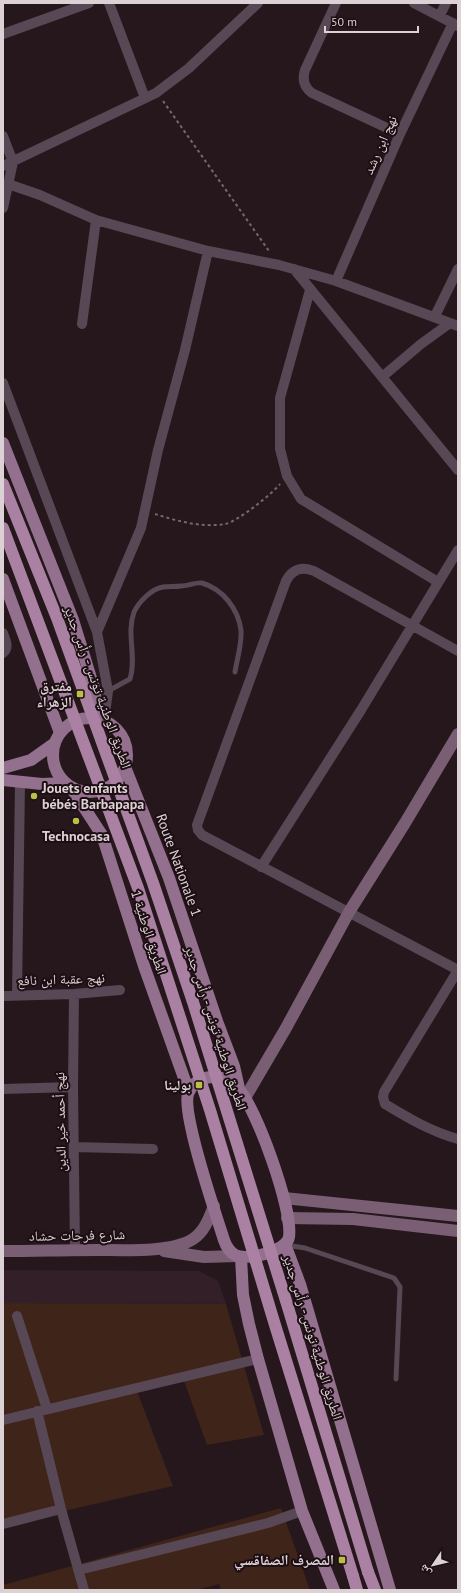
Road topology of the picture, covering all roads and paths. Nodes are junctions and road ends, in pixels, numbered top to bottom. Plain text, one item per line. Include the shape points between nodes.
1 (89, 3) edge
2 (258, 3) edge
3 (336, 3) edge
4 (414, 3) edge
5 (446, 3) edge
6 (112, 5) edge
7 (440, 15) junction
8 (455, 24) edge
9 (3, 34) edge
10 (156, 92) junction
11 (145, 98) junction
12 (400, 134) junction
13 (3, 136) edge
14 (13, 162) junction
15 (3, 166) edge
16 (8, 184) junction
17 (3, 208) edge
18 (96, 220) junction
19 (208, 251) junction
20 (279, 265) junction
21 (458, 268) edge
22 (294, 269) junction
23 (336, 281) junction
24 (310, 290) junction
25 (435, 316) junction
26 (82, 324) dead end
27 (454, 325) edge
28 (382, 377) junction
29 (3, 383) edge
30 (3, 443) edge
31 (458, 470) edge
32 (287, 476) junction
33 (3, 484) edge
34 (145, 511) junction
35 (3, 528) edge
36 (458, 550) edge
37 (3, 580) edge
38 (438, 582) junction
39 (411, 626) junction
40 (97, 632) junction
41 (3, 633) edge
42 (458, 652) edge
43 (3, 653) edge
44 (235, 672) dead end
45 (108, 692) junction
46 (100, 719) junction
47 (458, 734) edge
48 (58, 738) junction
49 (125, 767) junction
50 (3, 768) edge
51 (3, 780) edge
52 (20, 782) junction
53 (68, 784) junction
54 (261, 867) junction
55 (349, 912) junction
56 (458, 970) edge
57 (120, 990) dead end
58 (74, 994) junction
59 (17, 995) junction
60 (3, 996) edge
61 (73, 1087) junction
62 (3, 1089) edge
63 (189, 1092) junction
64 (242, 1093) junction
65 (458, 1139) edge
66 (74, 1147) junction
67 (153, 1149) dead end
68 (284, 1198) junction
69 (214, 1206) junction
70 (458, 1216) edge
71 (287, 1218) junction
72 (458, 1231) edge
73 (285, 1244) junction
74 (151, 1249) junction
75 (75, 1250) junction
76 (3, 1251) edge
77 (239, 1256) junction
78 (17, 1316) dead end
79 (258, 1359) junction
80 (396, 1379) dead end
81 (47, 1409) junction
82 (37, 1411) junction
83 (3, 1420) edge
84 (61, 1509) junction
85 (302, 1511) junction
86 (3, 1524) edge
87 (79, 1570) junction
88 (84, 1590) edge
89 (334, 1590) edge
90 (357, 1590) edge
91 (375, 1590) edge
92 (390, 1590) edge

1 - 9 street
2 - 10 street via 194,64
3 - 12 street via 305,70 305,86 312,93
4 - 7 street
5 - 7 street
6 - 11 street
7 - 8 street
8 - 12 street, نهج ابن رشد
10 - 11 street
10 - 20 path
11 - 14 street
12 - 23 street, نهج ابن رشد
13 - 14 street
14 - 15 street
14 - 16 street
16 - 17 street
16 - 18 street
18 - 19 street
18 - 26 street
19 - 20 street
19 - 34 street
20 - 22 street
21 - 25 street
22 - 23 street
22 - 24 street
23 - 25 street
24 - 28 street
24 - 32 street via 280,398 280,449
25 - 27 street
27 - 28 street via 421,344
28 - 31 street
29 - 40 street
30 - 46 main road via 75,627 96,691
32 - 34 path via 273,493 226,524 197,525
32 - 38 street via 301,499
33 - 91 highway, الطريق الوطنية تونس - رأس جدير, bridge via 57,618 156,890
34 - 40 street via 141,528
35 - 90 highway, bridge via 138,888 210,1110
36 - 38 street
37 - 48 main road
38 - 39 street
39 - 42 street
39 - 54 street
39 - 54 street via 314,570 298,569 289,576 197,825 202,835
40 - 45 street
41 - 43 street via 7,644
44 - 45 lane via 240,647 240,629 233,607 220,591 201,583 161,587 146,596 134,612 131,633 133,668 130,679
45 - 46 street
46 - 48 main road via 76,720 67,726
46 - 49 main road via 119,732 124,740 127,749
47 - 55 street
48 - 50 main road via 31,760
48 - 53 main road, الطريق الوطنية 1 via 53,754 54,764 58,774
49 - 53 main road via 119,779 109,788 96,792 82,791
49 - 64 main road, Route Nationale 1 via 169,878
51 - 52 main road
52 - 53 main road
52 - 59 street
53 - 63 main road, الطريق الوطنية 1 via 102,835
54 - 55 street
55 - 56 street
55 - 64 street via 286,1028
56 - 65 street via 383,1097 385,1104 413,1120
57 - 58 street, نهج عقبة ابن نافع
58 - 59 street, نهج عقبة ابن نافع
58 - 61 street, نهج أحمد خير الدين
59 - 60 street, نهج عقبة ابن نافع
61 - 62 street
61 - 66 street, نهج أحمد خير الدين
63 - 64 main road via 197,1082 211,1077 226,1078
63 - 69 main road via 188,1111
64 - 68 main road, Route Nationale 1 via 268,1147
66 - 67 street
66 - 75 street, نهج أحمد خير الدين
68 - 70 street
68 - 71 main road, Route Nationale 1
69 - 74 street via 204,1229 192,1240
69 - 77 main road via 226,1245 231,1252
71 - 72 street via 353,1219
71 - 73 main road, Route Nationale 1 via 288,1237
73 - 77 main road via 267,1253
73 - 80 lane via 298,1246 397,1281 400,1287
73 - 92 main road via 309,1314
74 - 75 street, شارع فرحات حشاد
74 - 77 street via 204,1257
75 - 76 street, شارع فرحات حشاد
77 - 79 main road via 243,1295
78 - 81 street
79 - 81 street
79 - 85 main road
81 - 82 street
82 - 83 street
82 - 84 street
84 - 86 street
84 - 87 street
85 - 87 street via 268,1524
85 - 89 main road
87 - 88 street

